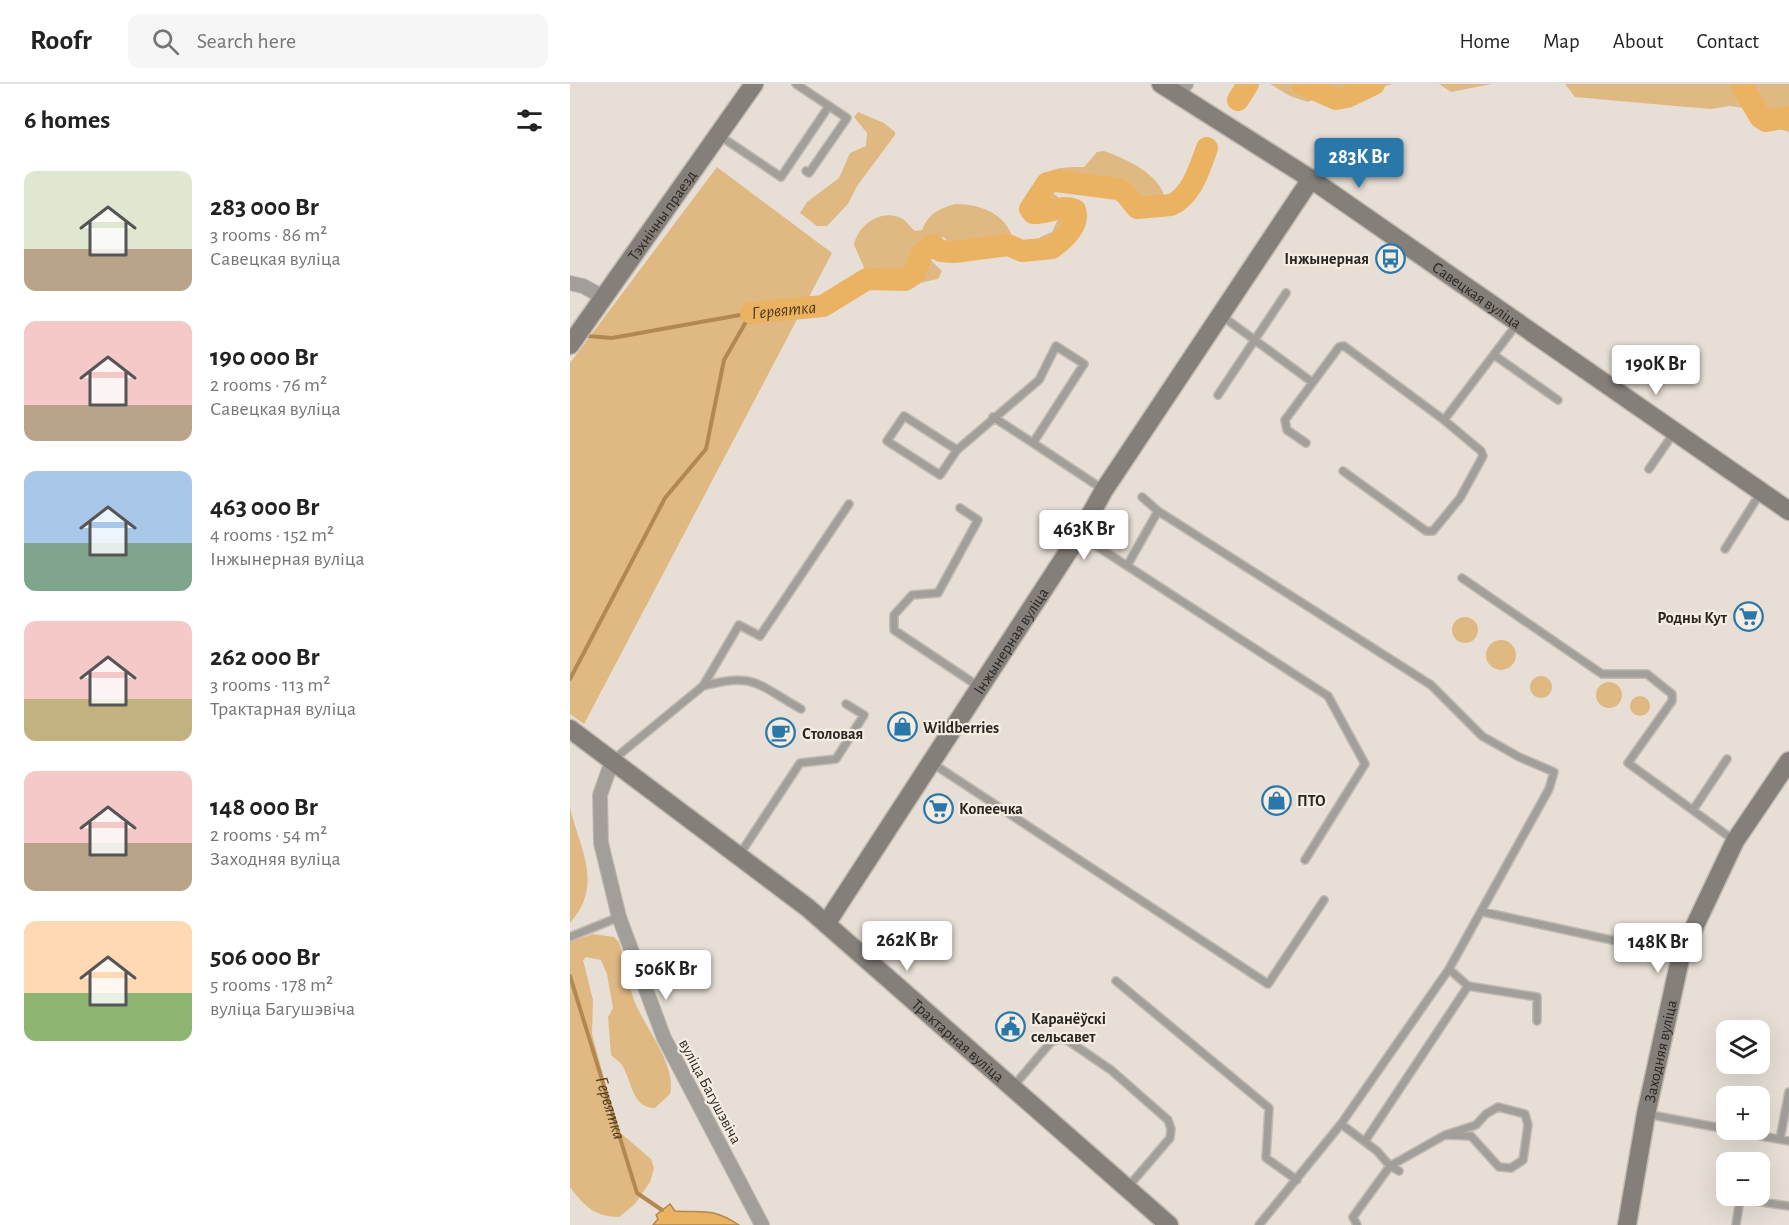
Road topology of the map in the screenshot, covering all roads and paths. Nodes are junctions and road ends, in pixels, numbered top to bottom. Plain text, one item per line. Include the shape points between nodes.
1 (754, 84) edge
2 (796, 84) edge
3 (1161, 84) edge
4 (1182, 89) edge
5 (829, 106) junction
6 (718, 134) junction
7 (806, 171) dead end
8 (1311, 179) junction
9 (570, 284) edge
10 (1286, 292) dead end
11 (603, 297) junction
12 (1222, 316) junction
13 (1518, 321) junction
14 (1255, 340) junction
15 (570, 345) edge
16 (1494, 355) junction
17 (1312, 382) junction
18 (1218, 395) dead end
19 (1558, 400) dead end
20 (993, 417) junction
21 (1444, 420) junction
22 (1675, 431) junction
23 (1033, 443) junction
24 (1306, 443) dead end
25 (957, 450) junction
26 (1649, 469) dead end
27 (1343, 471) dead end
28 (1104, 490) junction
29 (1761, 492) junction
30 (1142, 497) dead end
31 (849, 504) dead end
32 (960, 508) dead end
33 (1158, 511) junction
34 (1789, 511) edge
35 (1079, 535) junction
36 (1725, 549) dead end
37 (1127, 566) junction
38 (1462, 578) dead end
39 (703, 686) junction
40 (980, 688) junction
41 (846, 704) dead end
42 (801, 709) dead end
43 (570, 729) edge
44 (1727, 759) dead end
45 (612, 761) junction
46 (1789, 761) edge
47 (932, 763) junction
48 (1693, 810) junction
49 (1735, 841) junction
50 (740, 854) junction
51 (1305, 860) dead end
52 (1323, 900) dead end
53 (1483, 912) junction
54 (619, 917) junction
55 (826, 924) junction
56 (570, 937) edge
57 (1681, 955) junction
58 (1449, 969) junction
59 (1116, 981) dead end
60 (1468, 986) junction
61 (1537, 1021) dead end
62 (1012, 1088) junction
63 (1789, 1092) edge
64 (1646, 1114) junction
65 (1341, 1124) junction
66 (1716, 1127) edge
67 (1444, 1135) junction
68 (1770, 1137) edge
69 (1780, 1139) junction
70 (1365, 1141) junction
71 (1789, 1141) edge
72 (1390, 1166) junction
73 (1399, 1171) dead end
74 (1297, 1180) junction
75 (1126, 1189) junction
76 (1789, 1206) edge
77 (762, 1225) edge
78 (1170, 1225) edge
79 (1258, 1225) edge
80 (1357, 1225) edge
81 (1627, 1225) edge
82 (1736, 1225) edge

1 - 6 street, Тэхнічны праезд
2 - 5 lane
3 - 4 street, Савецкая вуліца
4 - 8 street, Савецкая вуліца
5 - 6 lane via 782,177
5 - 7 lane via 847,118 809,174
6 - 11 street, Тэхнічны праезд
8 - 12 street, Інжынерная вуліца
8 - 13 street, Савецкая вуліца
9 - 11 street
10 - 14 lane
11 - 15 street, Тэхнічны праезд
12 - 14 lane
12 - 28 street, Інжынерная вуліца
13 - 16 lane
13 - 22 street, Савецкая вуліца
14 - 17 lane
14 - 18 lane
16 - 19 lane
16 - 21 lane
17 - 21 lane via 1339,347 1344,346
17 - 24 lane via 1284,426
20 - 23 lane
20 - 23 lane via 1039,380 1056,346 1084,364
20 - 25 lane
21 - 27 lane via 1483,456 1460,498 1433,531 1426,531
22 - 26 lane
22 - 29 street, Савецкая вуліца
23 - 28 lane
25 - 25 lane via 904,417 887,441 940,475
28 - 35 street, Інжынерная вуліца
29 - 34 street, Савецкая вуліца
29 - 36 lane
30 - 33 lane
31 - 39 lane via 760,636 740,625
32 - 40 lane via 978,520 938,593 912,595 894,615 894,630
33 - 37 lane
33 - 53 lane via 1431,685 1482,736 1554,772 1549,789
35 - 37 lane
35 - 40 street, Інжынерная вуліца
37 - 51 lane via 1328,696 1365,764
38 - 48 lane via 1602,674 1647,674 1672,694 1672,701 1628,762
39 - 42 lane via 728,679 750,679
39 - 45 lane
40 - 47 street, Інжынерная вуліца
41 - 50 lane via 864,715 836,759 800,763
43 - 45 street, Трактарная вуліца
44 - 48 lane
45 - 50 street, Трактарная вуліца
45 - 54 street, вуліца Багушэвіча via 600,795 601,843
46 - 49 street, Заходняя вуліца
47 - 52 lane via 1268,984
47 - 55 street, Інжынерная вуліца
48 - 49 lane
49 - 57 street, Заходняя вуліца
50 - 55 street, Трактарная вуліца
53 - 57 lane
53 - 58 lane
54 - 56 lane
54 - 77 street, вуліца Багушэвіча via 663,1038
55 - 62 street, Трактарная вуліца
57 - 64 street, Заходняя вуліца
58 - 60 lane
58 - 65 lane
59 - 74 lane via 1269,1108 1266,1158
60 - 61 lane via 1537,997
60 - 70 lane
62 - 75 street, Трактарная вуліца
62 - 75 lane via 1051,1042 1067,1040 1111,1070 1168,1120 1170,1138
63 - 69 lane
64 - 66 lane
64 - 81 street, Заходняя вуліца
65 - 70 lane
65 - 74 lane
67 - 67 lane via 1476,1125 1498,1107 1525,1114 1528,1125 1523,1160 1511,1168 1499,1167 1471,1136
67 - 72 lane
68 - 69 lane
69 - 71 lane
70 - 72 lane
72 - 73 lane
72 - 80 lane via 1358,1208 1353,1217
74 - 79 lane
75 - 78 street, Трактарная вуліца
76 - 82 lane via 1740,1199

